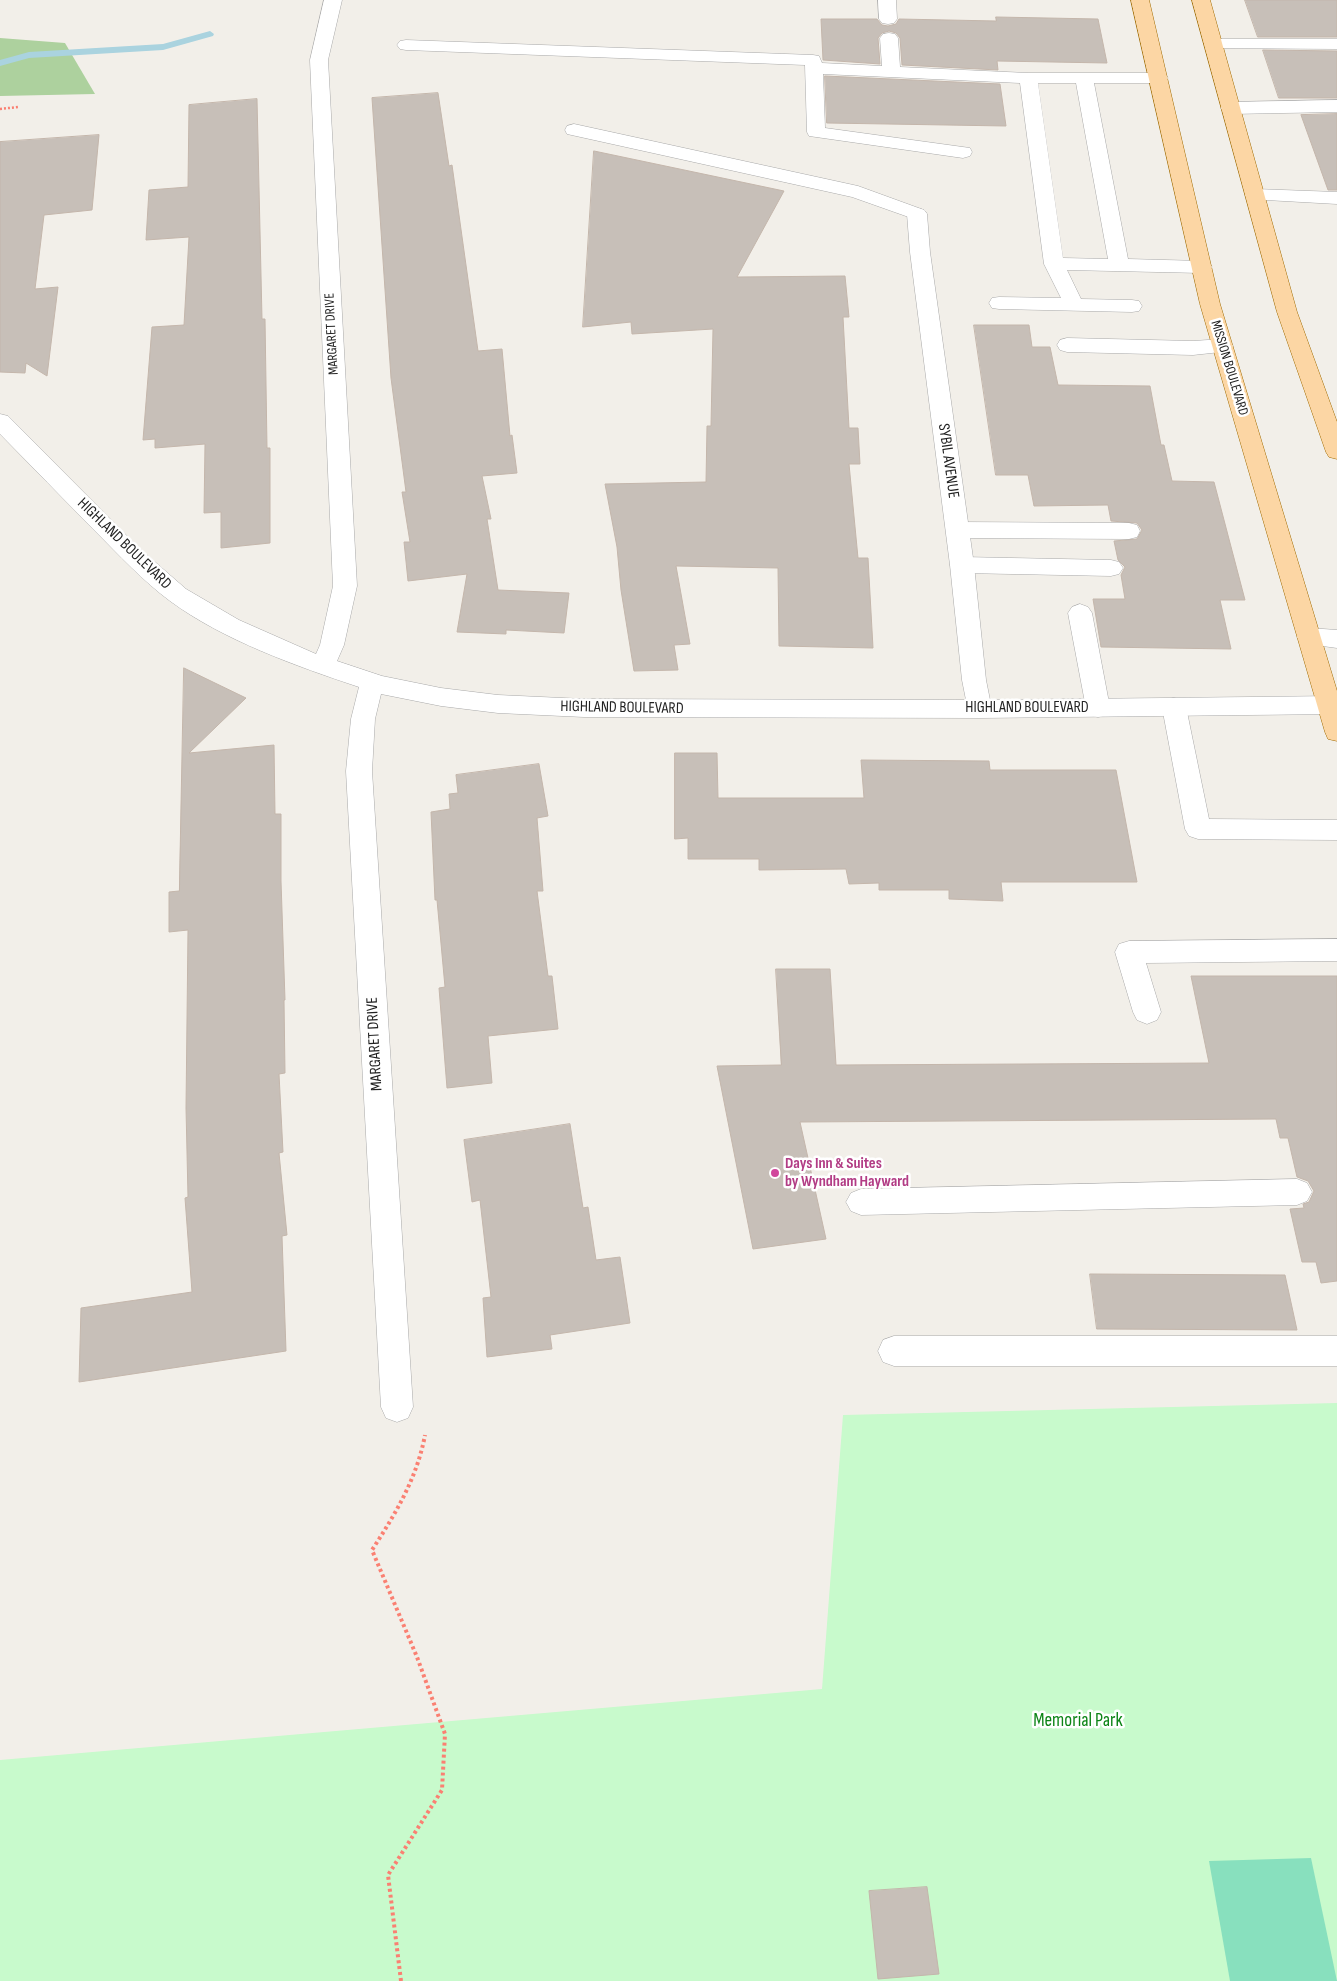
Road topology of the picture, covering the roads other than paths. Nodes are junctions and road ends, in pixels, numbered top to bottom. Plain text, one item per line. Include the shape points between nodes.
1 (333, 0) edge
2 (887, 0) edge
3 (1140, 0) edge
4 (1201, 0) edge
5 (888, 19) dead end
6 (889, 38) dead end
7 (1213, 44) junction
8 (1337, 44) edge
9 (406, 45) dead end
10 (814, 68) junction
11 (890, 71) junction
12 (1028, 78) junction
13 (1084, 78) junction
14 (1159, 78) junction
15 (1337, 106) edge
16 (1230, 108) junction
17 (574, 130) dead end
18 (964, 152) dead end
19 (1255, 195) junction
20 (1337, 198) edge
21 (1054, 264) junction
22 (1119, 266) junction
23 (1202, 267) junction
24 (999, 303) dead end
25 (1074, 305) junction
26 (1132, 306) dead end
27 (1067, 344) dead end
28 (1223, 346) junction
29 (0, 421) edge
30 (1333, 431) edge
31 (1337, 452) edge
32 (958, 530) junction
33 (1129, 531) dead end
34 (962, 565) junction
35 (1111, 568) dead end
36 (1080, 613) dead end
37 (1309, 638) junction
38 (1337, 638) edge
39 (323, 666) junction
40 (372, 682) junction
41 (1333, 705) edge
42 (1174, 707) junction
43 (1098, 708) junction
44 (980, 709) junction
45 (1337, 732) edge
46 (1337, 830) edge
47 (1337, 950) edge
48 (1147, 1012) dead end
49 (1297, 1192) dead end
50 (861, 1202) dead end
51 (894, 1351) dead end
52 (1337, 1351) edge
53 (397, 1407) dead end

1 - 39 street, MARGARET DRIVE via 319,60 345,586 332,645
2 - 5 street
3 - 14 main road, MISSION BOULEVARD
4 - 7 main road
6 - 11 street
7 - 8 street
7 - 16 main road
9 - 10 street via 813,60
10 - 11 street
10 - 18 street via 816,132
11 - 12 street
12 - 13 street
12 - 21 street
13 - 14 street
13 - 22 street
14 - 23 main road, MISSION BOULEVARD
15 - 16 street
16 - 19 main road
17 - 32 street, SYBIL AVENUE via 858,192 917,214
19 - 20 street
19 - 30 main road via 1287,312
21 - 22 street
21 - 25 street
22 - 23 street
23 - 28 main road, MISSION BOULEVARD
24 - 25 street
25 - 26 street
27 - 28 street
28 - 37 main road, MISSION BOULEVARD
29 - 39 street, HIGHLAND BOULEVARD via 131,554 178,595 231,626
30 - 31 main road
32 - 33 street
32 - 34 street, SYBIL AVENUE
34 - 35 street
34 - 44 street, SYBIL AVENUE
36 - 43 street
37 - 38 street
37 - 41 main road, MISSION BOULEVARD
39 - 40 street, HIGHLAND BOULEVARD
40 - 44 street, HIGHLAND BOULEVARD via 441,697 498,704 584,708
40 - 53 street, MARGARET DRIVE via 363,719 359,772
41 - 42 street, HIGHLAND BOULEVARD
41 - 45 main road, MISSION BOULEVARD
42 - 43 street, HIGHLAND BOULEVARD
42 - 46 street via 1198,830
43 - 44 street, HIGHLAND BOULEVARD
47 - 48 street via 1129,952
49 - 50 street
51 - 52 street

